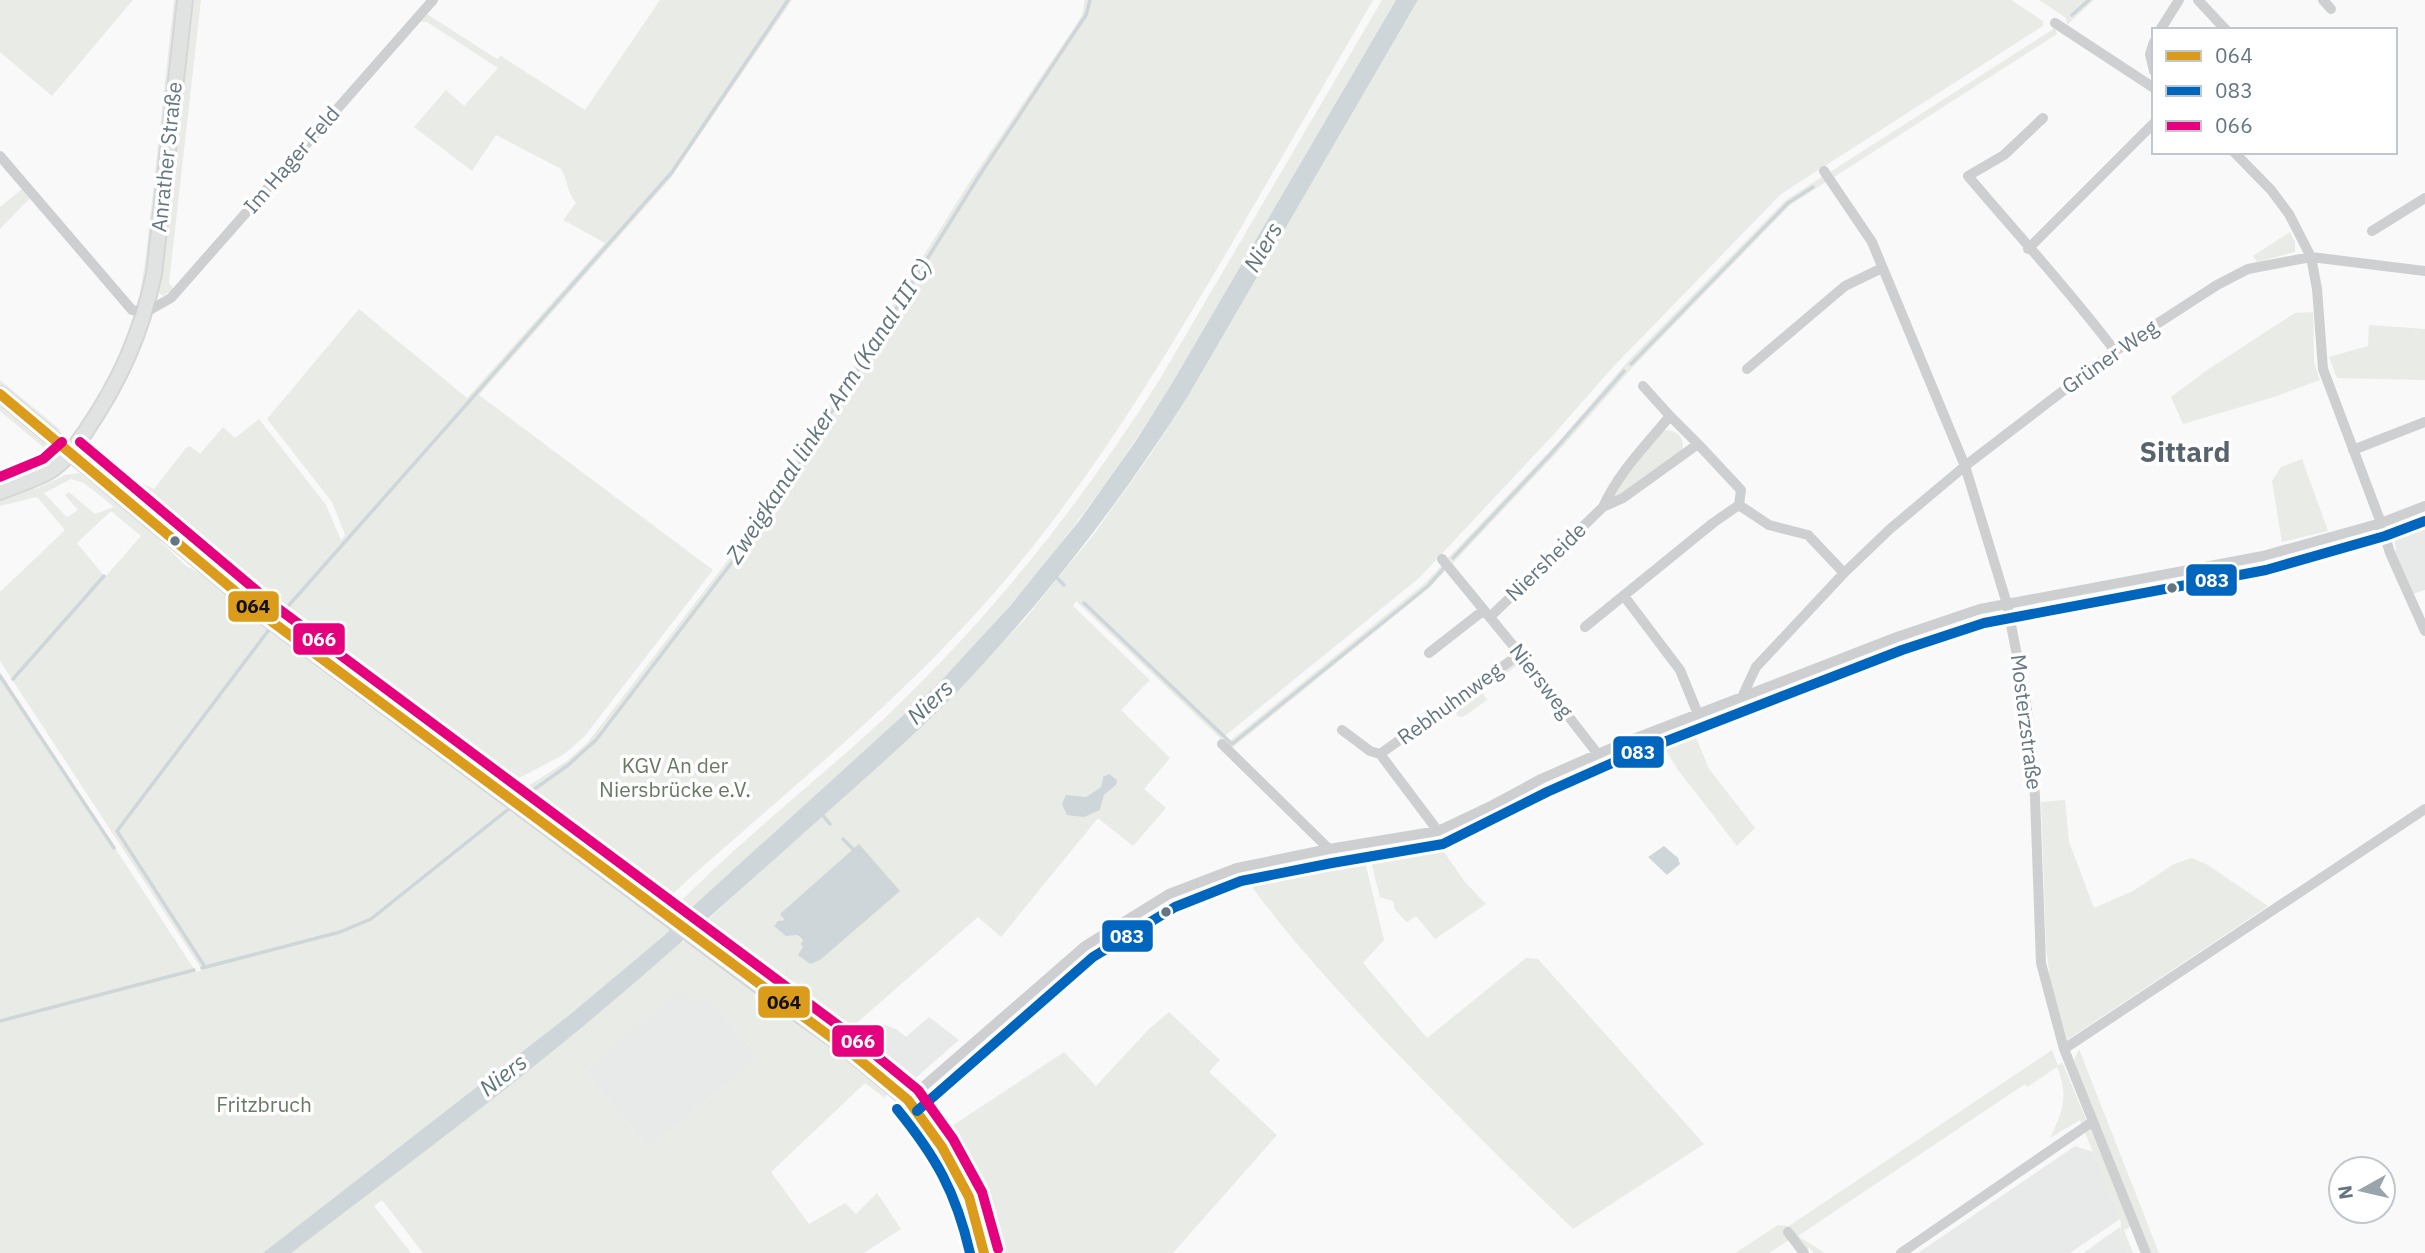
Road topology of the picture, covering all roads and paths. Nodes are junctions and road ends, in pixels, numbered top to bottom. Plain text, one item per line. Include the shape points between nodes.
1 (184, 0) edge
2 (433, 0) edge
3 (2179, 0) edge
4 (2198, 0) edge
5 (2055, 23) dead end
6 (2161, 28) edge
7 (2223, 28) edge
8 (2152, 87) edge
9 (2043, 118) dead end
10 (2152, 125) edge
11 (2236, 154) edge
12 (0, 156) edge
13 (1824, 171) dead end
14 (2425, 198) edge
15 (2372, 231) dead end
16 (2028, 249) junction
17 (2311, 257) junction
18 (1882, 268) junction
19 (2425, 271) edge
20 (146, 313) junction
21 (2115, 351) junction
22 (1747, 369) dead end
23 (1643, 386) dead end
24 (0, 394) edge
25 (1670, 416) junction
26 (2425, 422) edge
27 (1698, 444) junction
28 (2353, 450) junction
29 (71, 453) junction
30 (1965, 466) junction
31 (0, 492) edge
32 (1739, 505) junction
33 (2425, 506) edge
34 (1603, 507) junction
35 (2381, 523) junction
36 (1442, 559) dead end
37 (1844, 573) junction
38 (1624, 596) junction
39 (2007, 604) junction
40 (1487, 613) junction
41 (1585, 627) dead end
42 (2425, 631) edge
43 (1429, 653) dead end
44 (1520, 654) junction
45 (1742, 696) junction
46 (1698, 714) junction
47 (1342, 730) dead end
48 (1222, 744) dead end
49 (1380, 754) junction
50 (1597, 754) junction
51 (2425, 809) edge
52 (1438, 831) junction
53 (1329, 849) junction
54 (2064, 1049) junction
55 (908, 1100) junction
56 (2092, 1122) junction
57 (1788, 1232) dead end
58 (984, 1253) edge
59 (1804, 1253) edge
60 (1901, 1253) edge
61 (2146, 1253) edge

1 - 20 main road, Anrather Straße
2 - 20 street, Im Hager Feld via 171,298
3 - 6 street
4 - 7 street
5 - 8 street
9 - 16 street via 2004,155 1968,176
10 - 16 street
11 - 17 street via 2290,214
12 - 20 street via 132,310
13 - 18 street, Mosterzstraße via 1872,242
14 - 15 street
16 - 21 street
17 - 19 street, Grüner Weg
17 - 21 street, Grüner Weg via 2248,268
17 - 28 street via 2323,369
18 - 22 street via 1844,286
18 - 30 street, Mosterzstraße
20 - 29 main road, Anrather Straße via 116,383
21 - 30 street, Grüner Weg
23 - 25 street
24 - 29 main road
25 - 27 street
25 - 34 street, Niersheide via 1611,489
26 - 28 street
27 - 32 street via 1741,490
27 - 34 street, Niersheide via 1623,498
28 - 35 street
29 - 31 main road via 50,471
29 - 55 main road via 267,618 843,1046
30 - 37 street, Grüner Weg
30 - 39 street, Mosterzstraße
32 - 37 street via 1769,525 1808,535
32 - 38 street
33 - 35 street
34 - 40 street, Niersheide
35 - 39 street via 2237,562
35 - 42 street
36 - 40 street, Niersweg
37 - 45 street, Grüner Weg via 1756,667
38 - 41 street
38 - 46 street via 1680,670
39 - 45 street via 1897,637
39 - 54 street, Mosterzstraße via 2032,758 2041,963
40 - 43 street
40 - 44 street, Niersweg
44 - 49 street, Rebhuhnweg
44 - 50 street, Niersweg
45 - 46 street
46 - 50 street
47 - 49 street
48 - 53 street
49 - 52 street
50 - 52 street
51 - 54 street
52 - 53 street
53 - 55 street via 1237,868 1143,909 1085,946
54 - 56 street, Mosterzstraße
55 - 58 main road via 962,1182
56 - 60 street
56 - 61 street, Mosterzstraße
57 - 59 street

